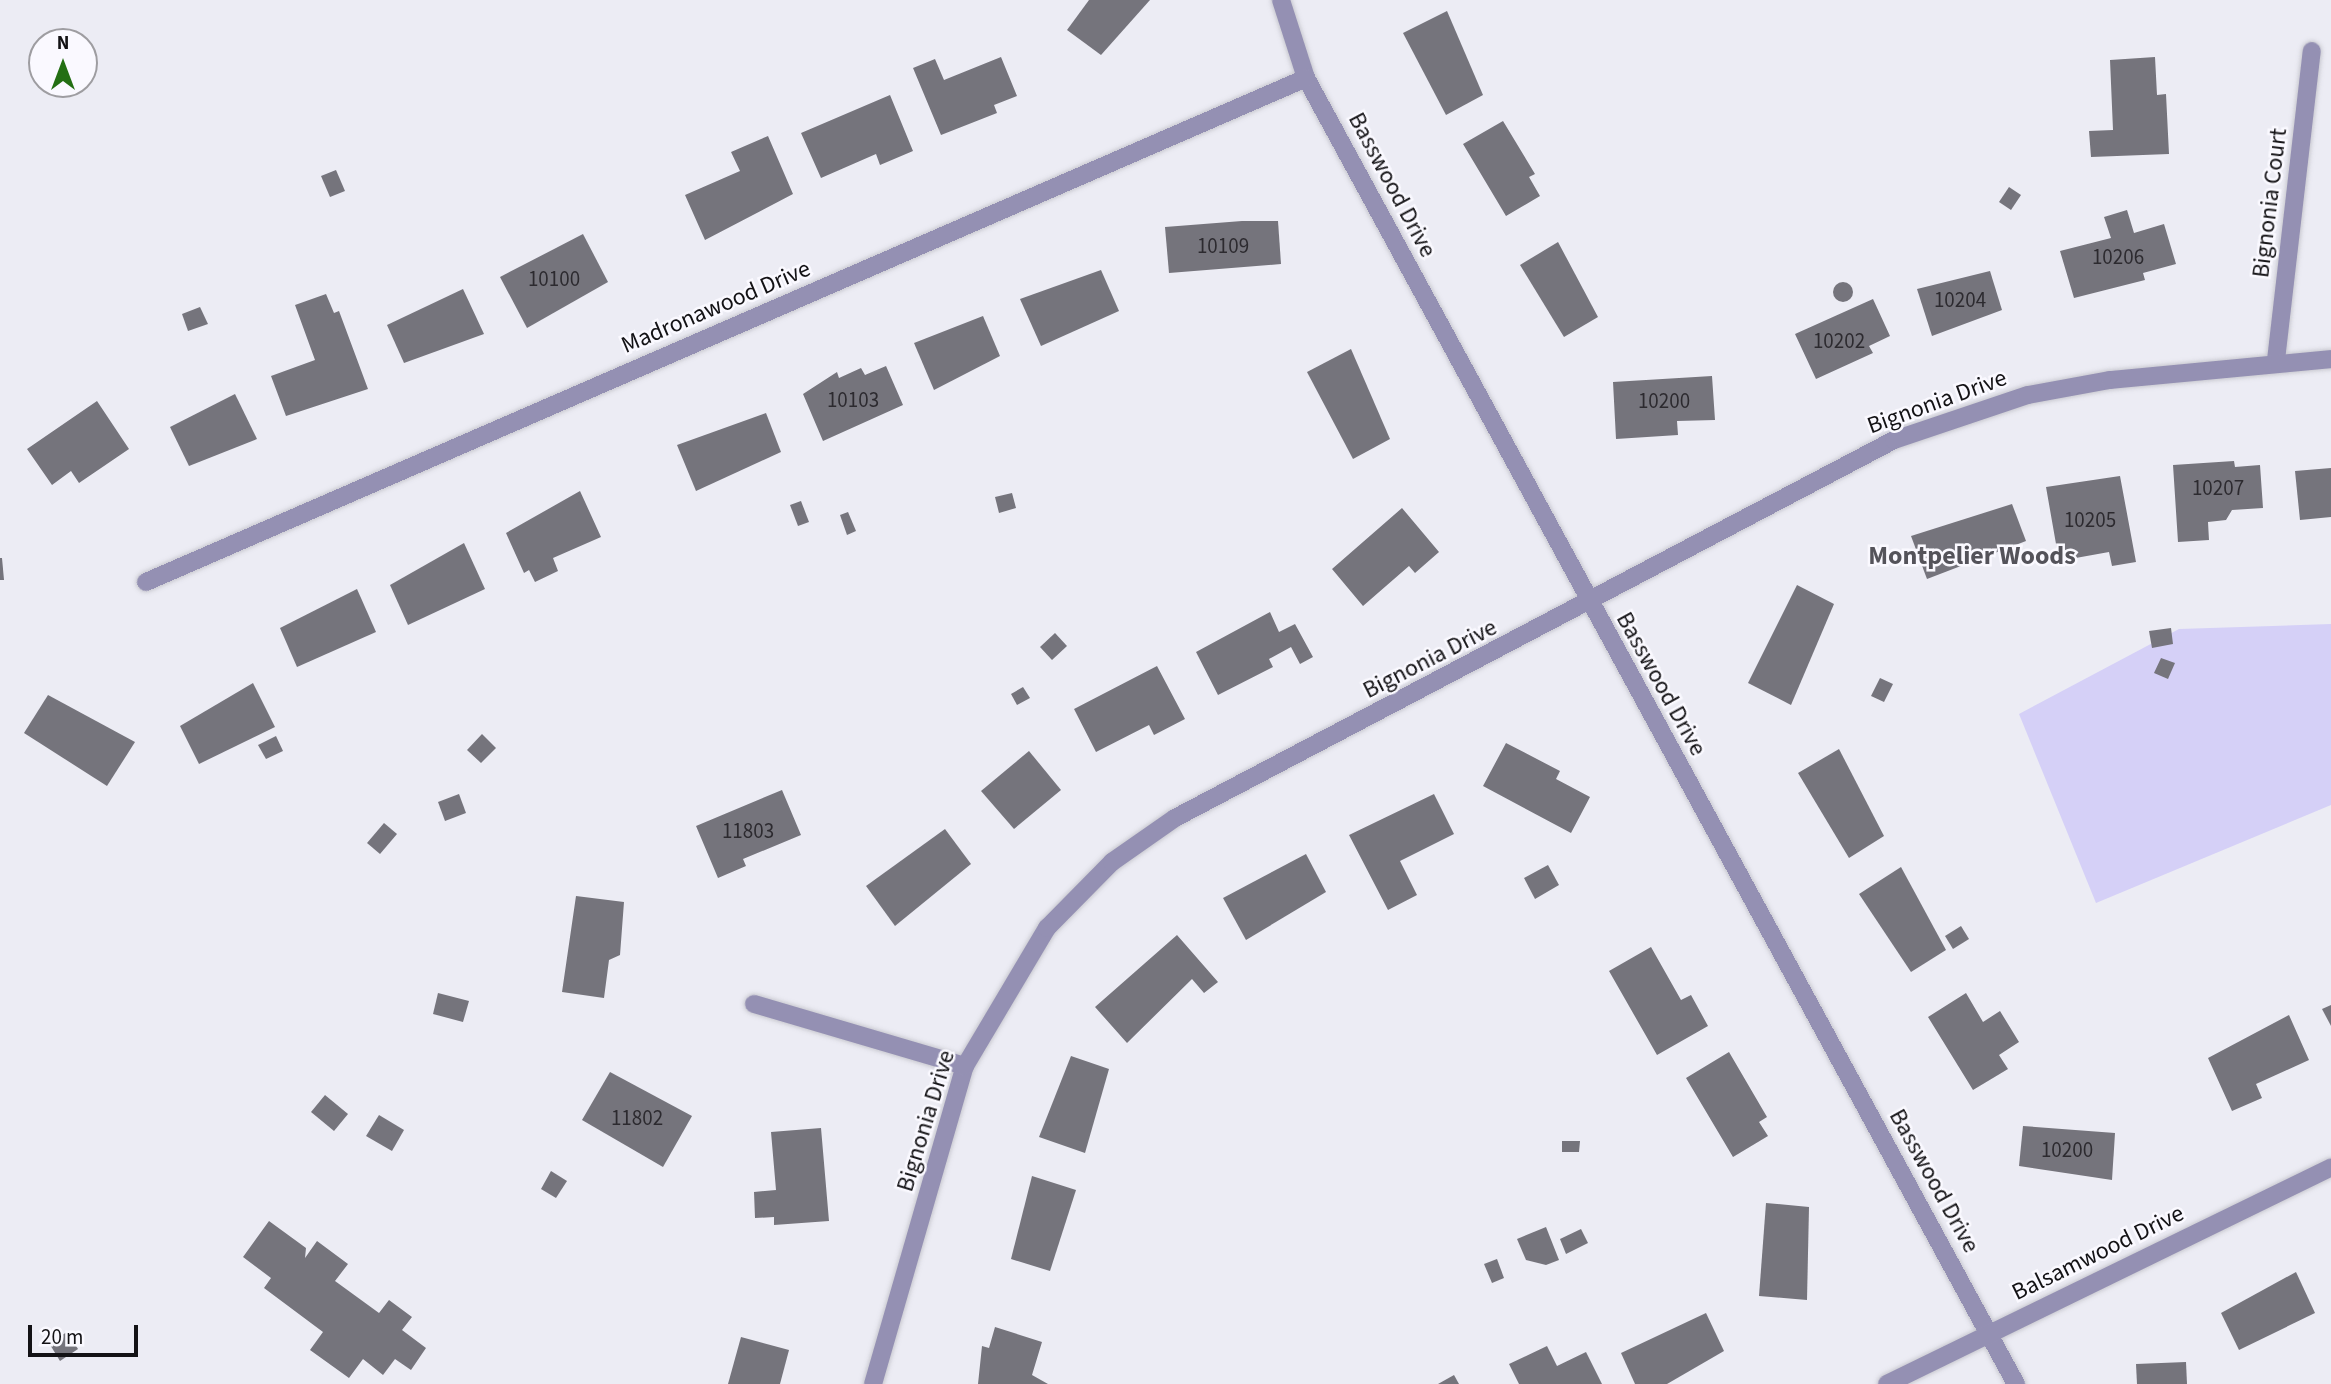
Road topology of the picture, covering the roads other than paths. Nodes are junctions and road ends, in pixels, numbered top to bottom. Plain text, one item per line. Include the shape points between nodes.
1 (1281, 0) edge
2 (2312, 51) dead end
3 (1306, 78) junction
4 (2331, 359) edge
5 (2276, 360) junction
6 (146, 582) dead end
7 (1590, 605) junction
8 (754, 1004) dead end
9 (965, 1066) junction
10 (2331, 1167) edge
11 (1989, 1334) junction
12 (873, 1384) edge
13 (1888, 1384) edge
14 (2016, 1384) edge

1 - 3 street, Basswood Drive
2 - 5 street, Bignonia Court
3 - 6 street, Madronawood Drive
3 - 7 street, Basswood Drive
4 - 5 street, Bignonia Drive
5 - 7 street, Bignonia Drive via 2096,382 1951,418 1821,476
7 - 9 street, Bignonia Drive via 1209,800 1112,862 1047,928
7 - 11 street, Basswood Drive
8 - 9 street
9 - 12 street, Bignonia Drive
10 - 11 street, Balsamwood Drive
11 - 13 street, Balsamwood Drive
11 - 14 street, Basswood Drive

